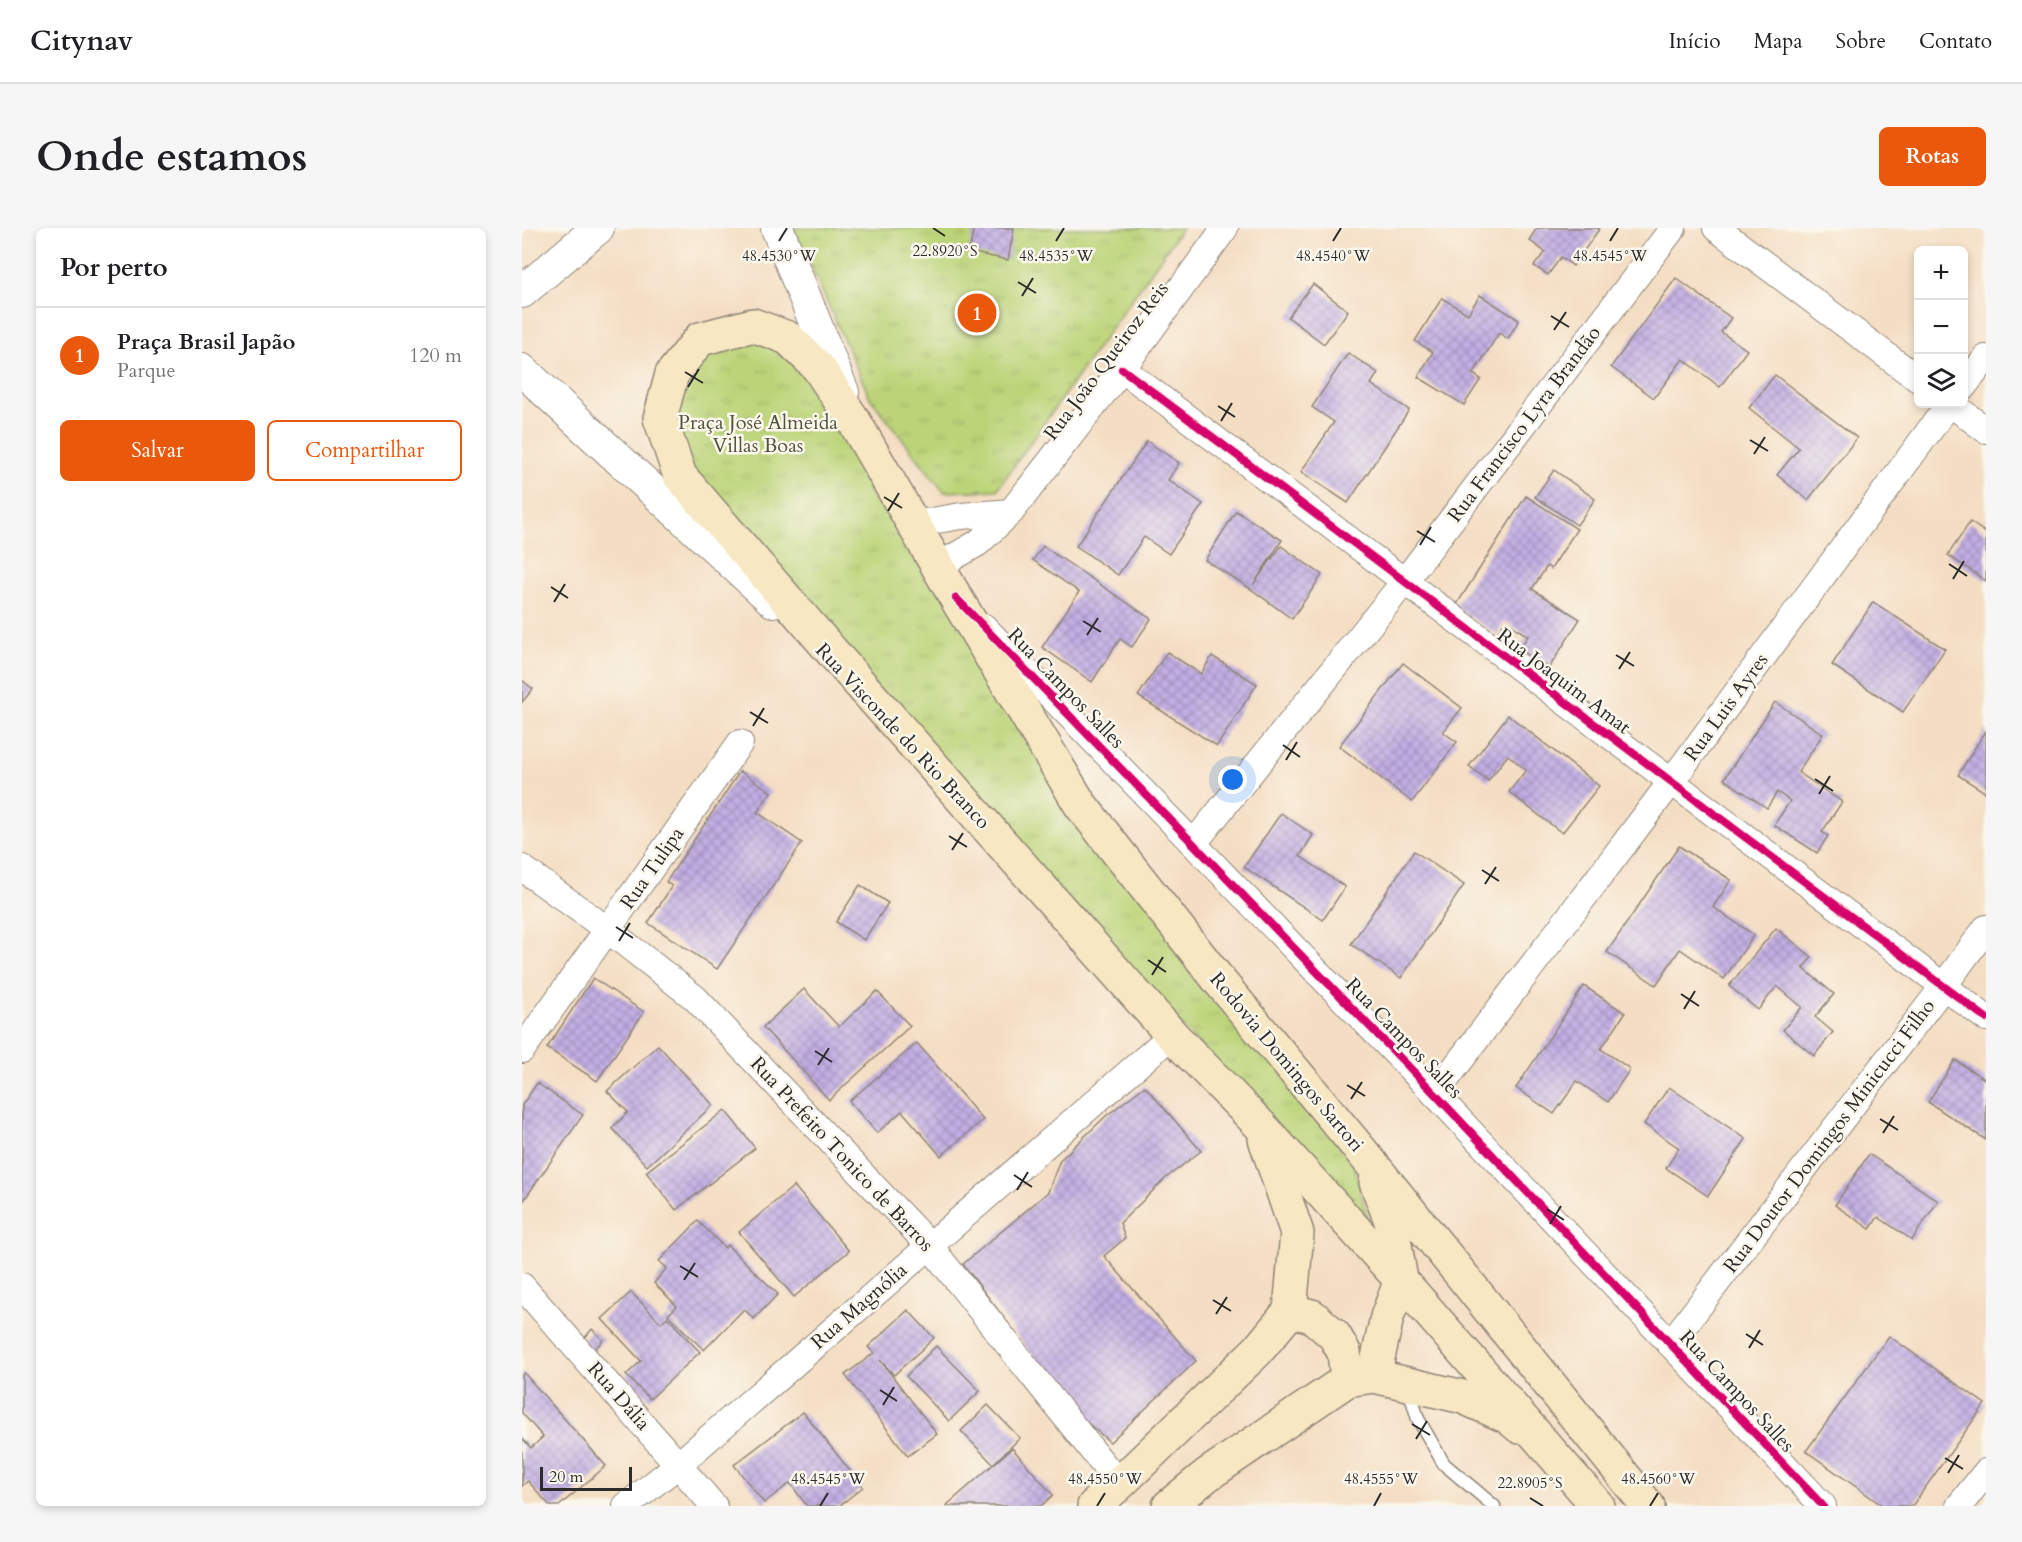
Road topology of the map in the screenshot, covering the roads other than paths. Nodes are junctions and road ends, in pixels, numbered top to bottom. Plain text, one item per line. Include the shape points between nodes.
1 (598, 228) edge
2 (777, 228) edge
3 (1225, 228) edge
4 (1673, 228) edge
5 (1716, 228) edge
6 (522, 291) edge
7 (1986, 358) edge
8 (1122, 369) junction
9 (522, 370) edge
10 (1914, 376) edge
11 (1968, 381) edge
12 (1947, 408) edge
13 (1956, 408) edge
14 (854, 421) junction
15 (1986, 430) edge
16 (1011, 512) junction
17 (914, 524) junction
18 (938, 566) junction
19 (1404, 582) junction
20 (956, 598) junction
21 (853, 676) junction
22 (740, 743) dead end
23 (1671, 782) junction
24 (1194, 843) junction
25 (522, 868) edge
26 (1986, 928) edge
27 (608, 930) junction
28 (1943, 987) junction
29 (1986, 1018) edge
30 (1172, 1035) junction
31 (522, 1050) edge
32 (1435, 1094) junction
33 (1261, 1126) junction
34 (1367, 1158) junction
35 (929, 1245) junction
36 (1401, 1280) junction
37 (522, 1286) edge
38 (1290, 1311) junction
39 (1670, 1344) junction
40 (1360, 1378) junction
41 (1407, 1384) junction
42 (1554, 1454) junction
43 (679, 1464) junction
44 (1986, 1472) edge
45 (1119, 1484) junction
46 (626, 1506) edge
47 (714, 1506) edge
48 (1094, 1506) edge
49 (1169, 1506) edge
50 (1494, 1506) edge
51 (1598, 1506) edge
52 (1648, 1506) edge
53 (1823, 1506) edge
54 (1959, 1506) edge

1 - 6 street
2 - 14 street, Rua Campos Salles
3 - 8 street, Rua João Queiroz Reis
4 - 19 street, Rua Francisco Lyra Brandão
5 - 10 street
7 - 11 street
8 - 16 street, Rua João Queiroz Reis
8 - 19 street, Rua Joaquim Amat
9 - 21 street, Rua Visconde do Rio Branco
12 - 23 street, Rua Luis Ayres
13 - 15 street
14 - 17 main road, Rua Campos Salles
14 - 21 main road via 818,367 788,338 753,325 700,339 672,374 660,418 680,476
16 - 17 street
16 - 18 street, Rua João Queiroz Reis via 978,543
17 - 18 main road, Rua Campos Salles
18 - 20 main road, Rua Campos Salles
19 - 23 street, Rua Joaquim Amat
19 - 24 street, Rua Francisco Lyra Brandão
20 - 24 street, Rua Campos Salles
20 - 34 main road, Rodovia Domingos Sartori via 1080,804 1221,983
21 - 30 main road, Rua Visconde do Rio Branco
22 - 27 street, Rua Tulipa
23 - 28 street, Rua Joaquim Amat
23 - 32 street, Rua Luis Ayres
24 - 32 street, Rua Campos Salles
25 - 27 street, Rua Prefeito Tonico de Barros
26 - 28 street, Rua Doutor Domingos Minicucci Filho
27 - 31 street, Rua Tulipa
27 - 35 street, Rua Prefeito Tonico de Barros via 695,998
28 - 29 street, Rua Joaquim Amat
28 - 39 street, Rua Doutor Domingos Minicucci Filho
30 - 33 main road, Rua Visconde do Rio Branco
30 - 35 street, Rua Magnólia
32 - 39 street, Rua Campos Salles
33 - 36 main road, Rua Visconde do Rio Branco
33 - 38 main road via 1297,1233
34 - 36 main road via 1391,1221
34 - 52 main road, Rodovia Domingos Sartori
35 - 43 street, Rua Magnólia
35 - 45 street, Rua Prefeito Tonico de Barros
36 - 40 main road
36 - 42 main road, Rua Visconde do Rio Branco
37 - 43 street, Rua Dália
38 - 40 main road via 1312,1316 1334,1335
38 - 45 main road via 1257,1350
39 - 53 street, Rua Campos Salles
40 - 41 main road
40 - 49 main road via 1206,1474
41 - 42 main road via 1463,1397 1508,1417
41 - 50 lane via 1418,1419 1444,1464
42 - 51 main road
43 - 46 street, Rua Magnólia
43 - 47 street, Rua Dália
44 - 54 street
45 - 48 main road

